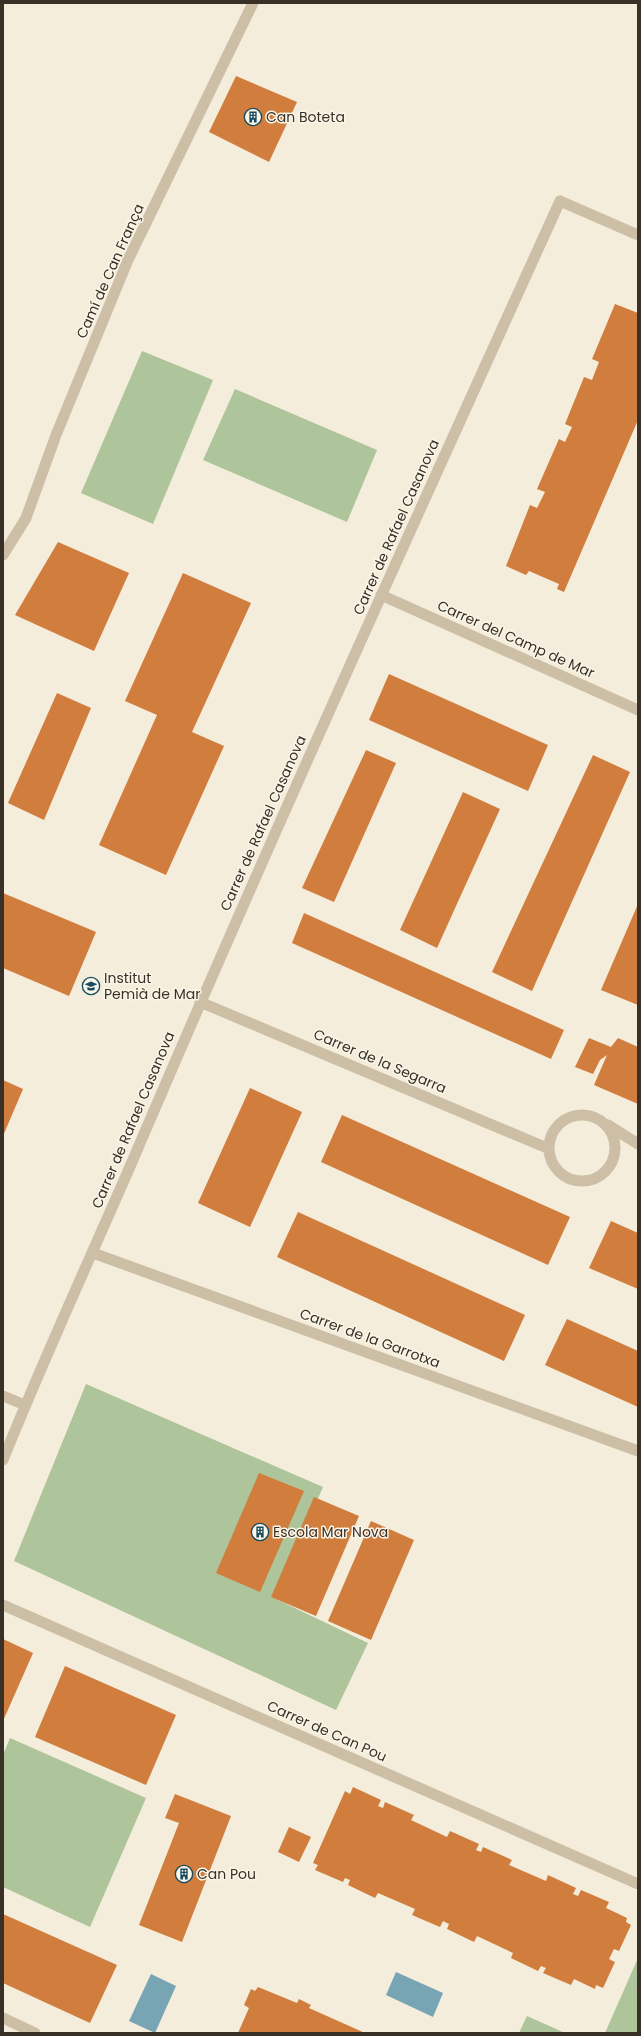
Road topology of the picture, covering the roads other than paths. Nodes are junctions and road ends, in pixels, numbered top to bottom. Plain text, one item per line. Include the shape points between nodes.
1 (253, 3) edge
2 (638, 235) edge
3 (3, 555) edge
4 (381, 595) junction
5 (638, 710) edge
6 (200, 1002) junction
7 (605, 1123) junction
8 (638, 1144) edge
9 (547, 1148) junction
10 (93, 1253) junction
11 (3, 1396) edge
12 (25, 1405) junction
13 (638, 1451) edge
14 (3, 1460) edge
15 (3, 1605) edge
16 (638, 1884) edge
17 (3, 2018) edge
18 (34, 2033) edge

1 - 3 street, Camí de Can França via 128,260 56,434 26,518
2 - 4 street, Carrer de Rafael Casanova via 560,201
4 - 5 street, Carrer del Camp de Mar
4 - 6 street, Carrer de Rafael Casanova
6 - 9 street, Carrer de la Segarra
6 - 10 street, Carrer de Rafael Casanova
7 - 8 street
7 - 9 street via 593,1115 571,1115 554,1128
7 - 9 street via 612,1133 616,1146 614,1159 607,1170 596,1178 582,1182 569,1180 550,1162
10 - 12 street, Carrer de Rafael Casanova
10 - 13 street, Carrer de la Garrotxa
11 - 12 street
12 - 14 street, Carrer de Rafael Casanova
15 - 16 street, Carrer de Can Pou
17 - 18 street

